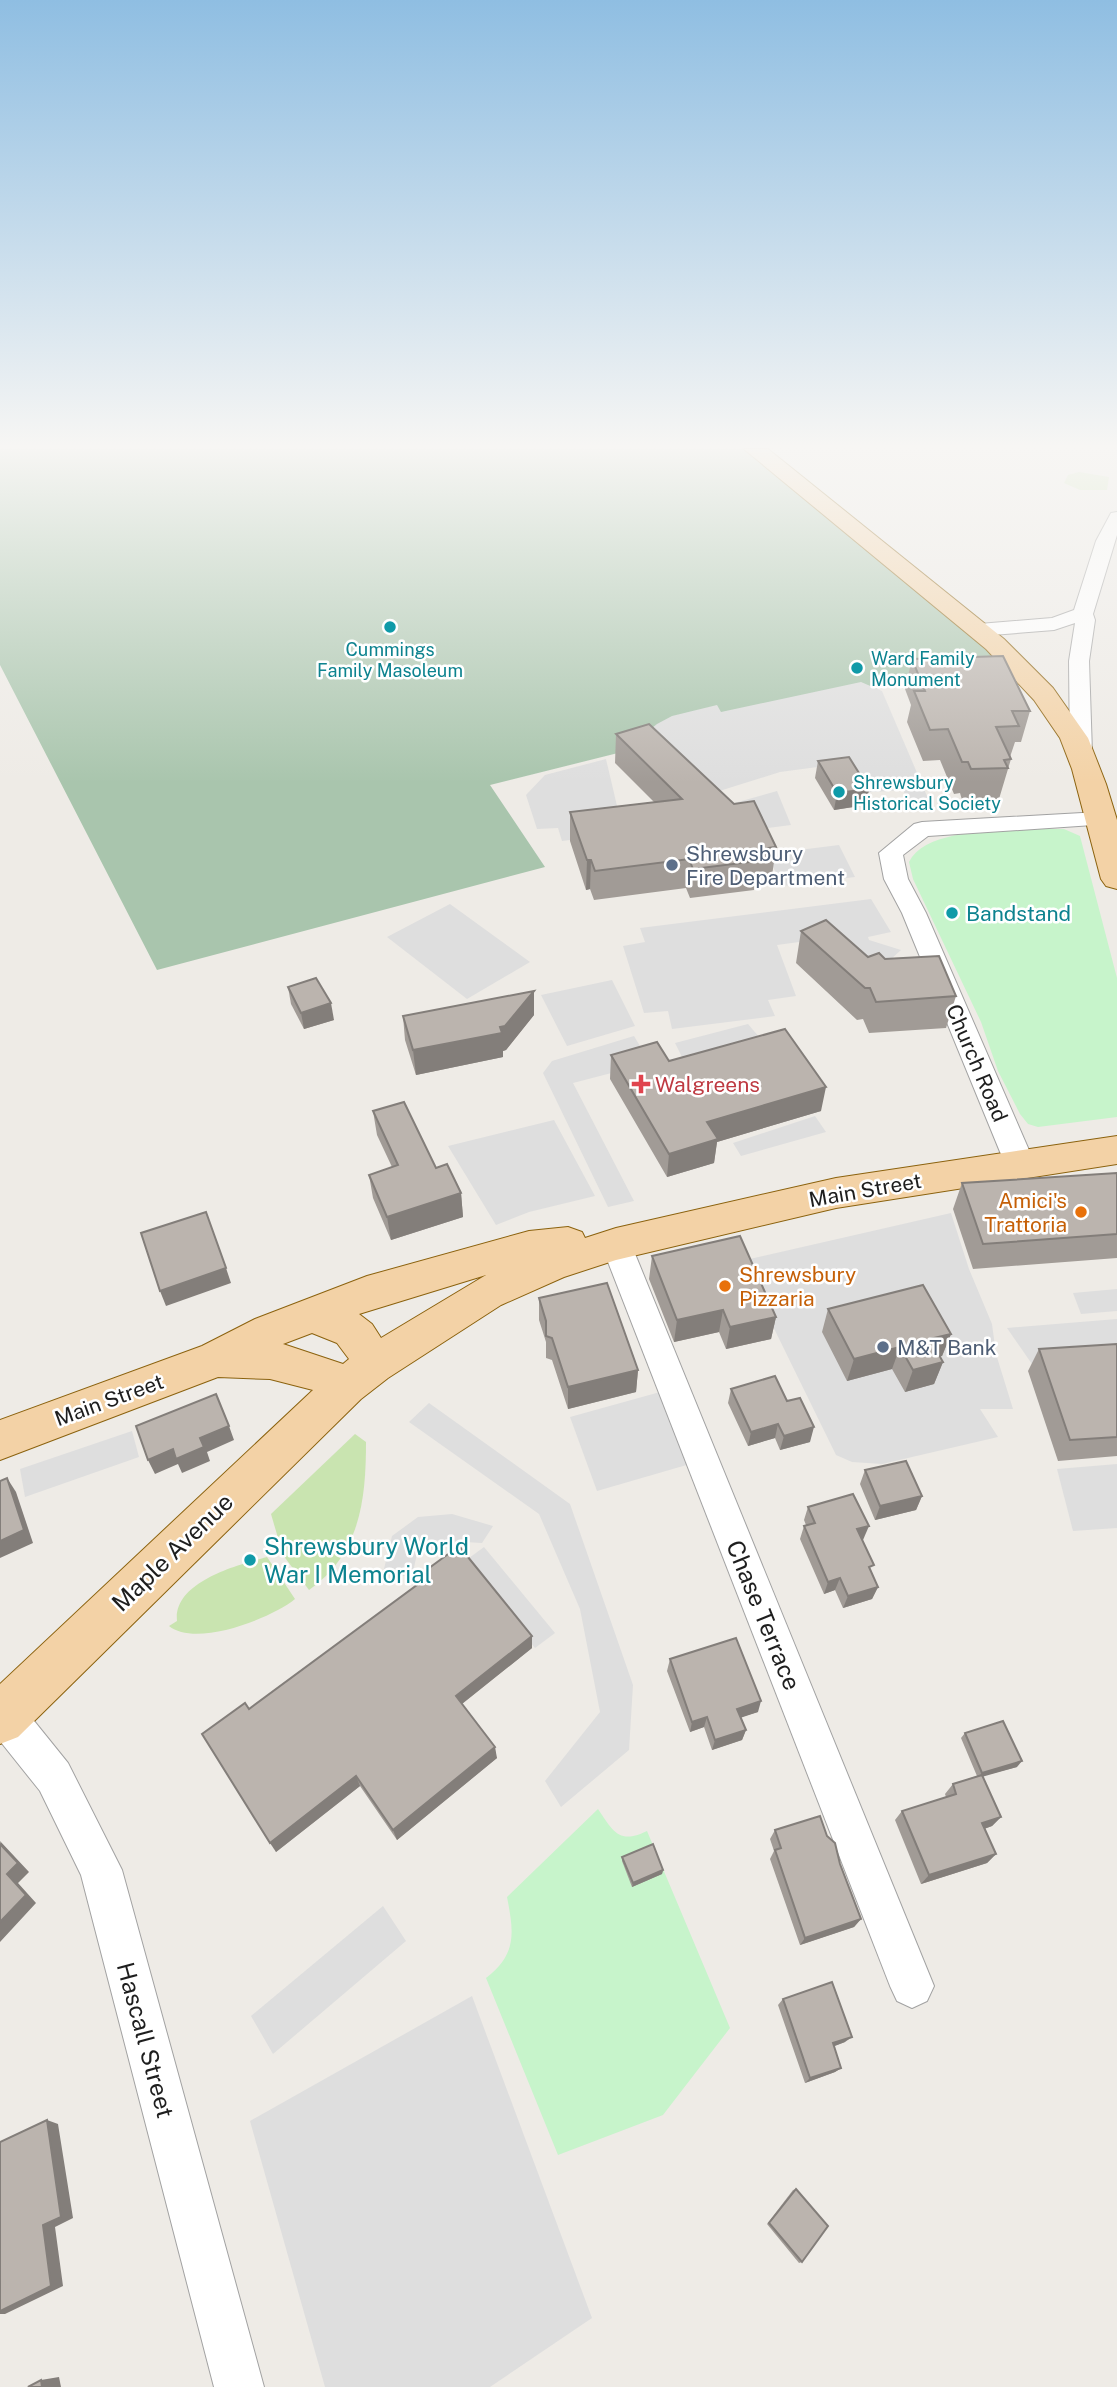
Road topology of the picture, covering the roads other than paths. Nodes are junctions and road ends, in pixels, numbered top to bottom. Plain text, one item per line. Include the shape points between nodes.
1 (892, 560) edge
2 (1100, 560) edge
3 (1082, 624) junction
4 (987, 637) junction
5 (1081, 754) junction
6 (1100, 819) junction
7 (1117, 879) edge
8 (1117, 1150) edge
9 (1020, 1164) junction
10 (616, 1244) junction
11 (314, 1316) junction
12 (217, 1359) junction
13 (359, 1376) junction
14 (0, 1440) edge
15 (2, 1717) edge
16 (912, 1986) dead end
17 (239, 2387) edge

1 - 4 main road
2 - 3 street
3 - 4 street via 1045,642
3 - 5 street
4 - 5 main road via 1042,694
5 - 6 main road
6 - 7 main road
6 - 9 street, Church Road via 922,829 891,853 896,879
8 - 9 main road, Main Street
9 - 10 main road, Main Street via 836,1193
10 - 11 main road, Main Street via 529,1247 367,1293
10 - 13 main road, Main Street via 487,1293
10 - 16 street, Chase Terrace
11 - 12 main road, Main Street via 258,1336
11 - 13 main road via 339,1321 359,1335
12 - 13 main road, Main Street via 269,1359
12 - 14 main road, Main Street
13 - 15 main road, Maple Avenue
15 - 17 street, Hascall Street via 54,1777 101,1870

